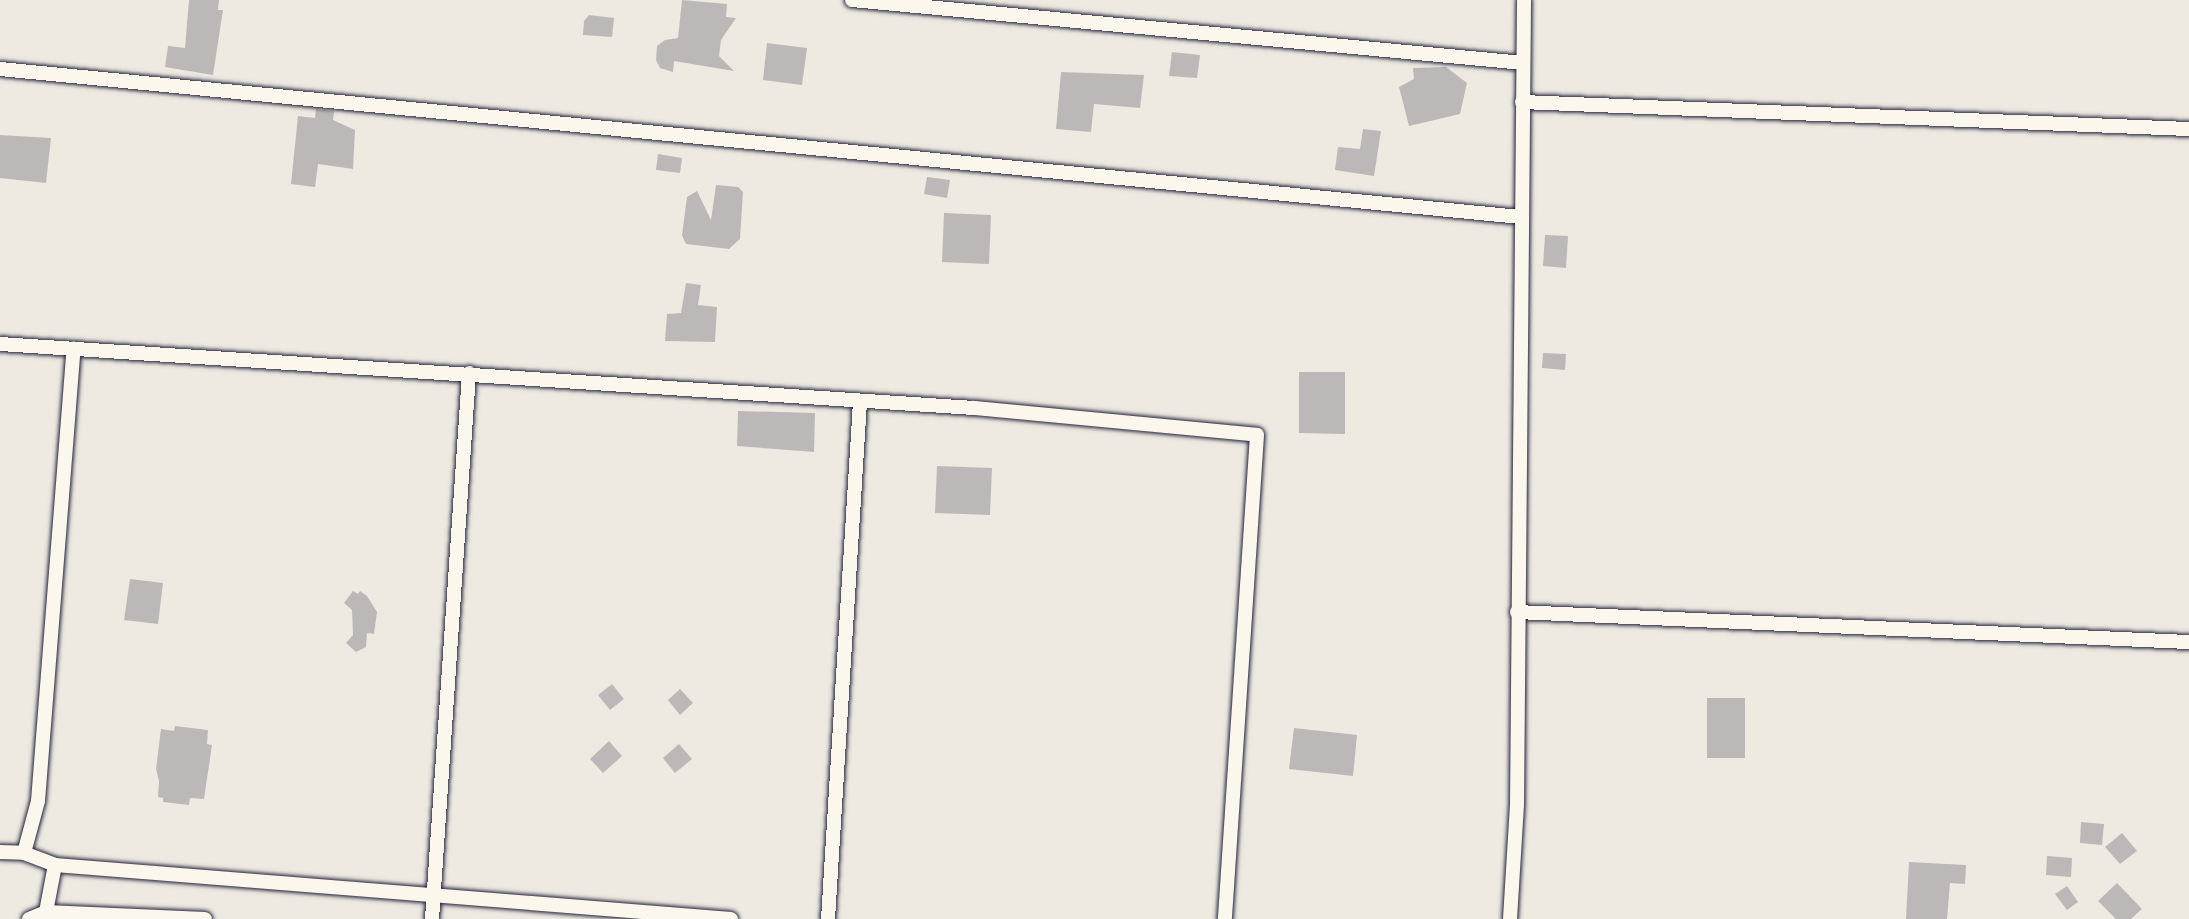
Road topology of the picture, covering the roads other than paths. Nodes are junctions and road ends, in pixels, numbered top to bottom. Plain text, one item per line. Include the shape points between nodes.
1 (852, 0) edge
2 (1524, 0) edge
3 (1523, 63) junction
4 (0, 69) edge
5 (1521, 102) junction
6 (2189, 129) edge
7 (1519, 217) junction
8 (0, 344) edge
9 (74, 348) junction
10 (469, 373) junction
11 (860, 401) junction
12 (1517, 612) junction
13 (2189, 642) edge
14 (0, 852) edge
15 (24, 853) junction
16 (55, 865) junction
17 (435, 896) junction
18 (46, 912) junction
19 (29, 919) edge
20 (205, 919) edge
21 (432, 919) edge
22 (730, 919) edge
23 (828, 919) edge
24 (1225, 919) edge
25 (1510, 919) edge

1 - 3 street
2 - 3 street
3 - 5 street
4 - 7 street
5 - 6 street
5 - 7 street
7 - 12 street
8 - 9 street
9 - 10 street
9 - 15 street via 38,801
10 - 11 street
10 - 17 street
11 - 23 street
11 - 24 street via 1257,435
12 - 13 street
12 - 25 street via 1517,805
14 - 15 street
15 - 16 street
16 - 17 street
16 - 18 street
17 - 21 street
17 - 22 street
18 - 19 street
18 - 20 street

